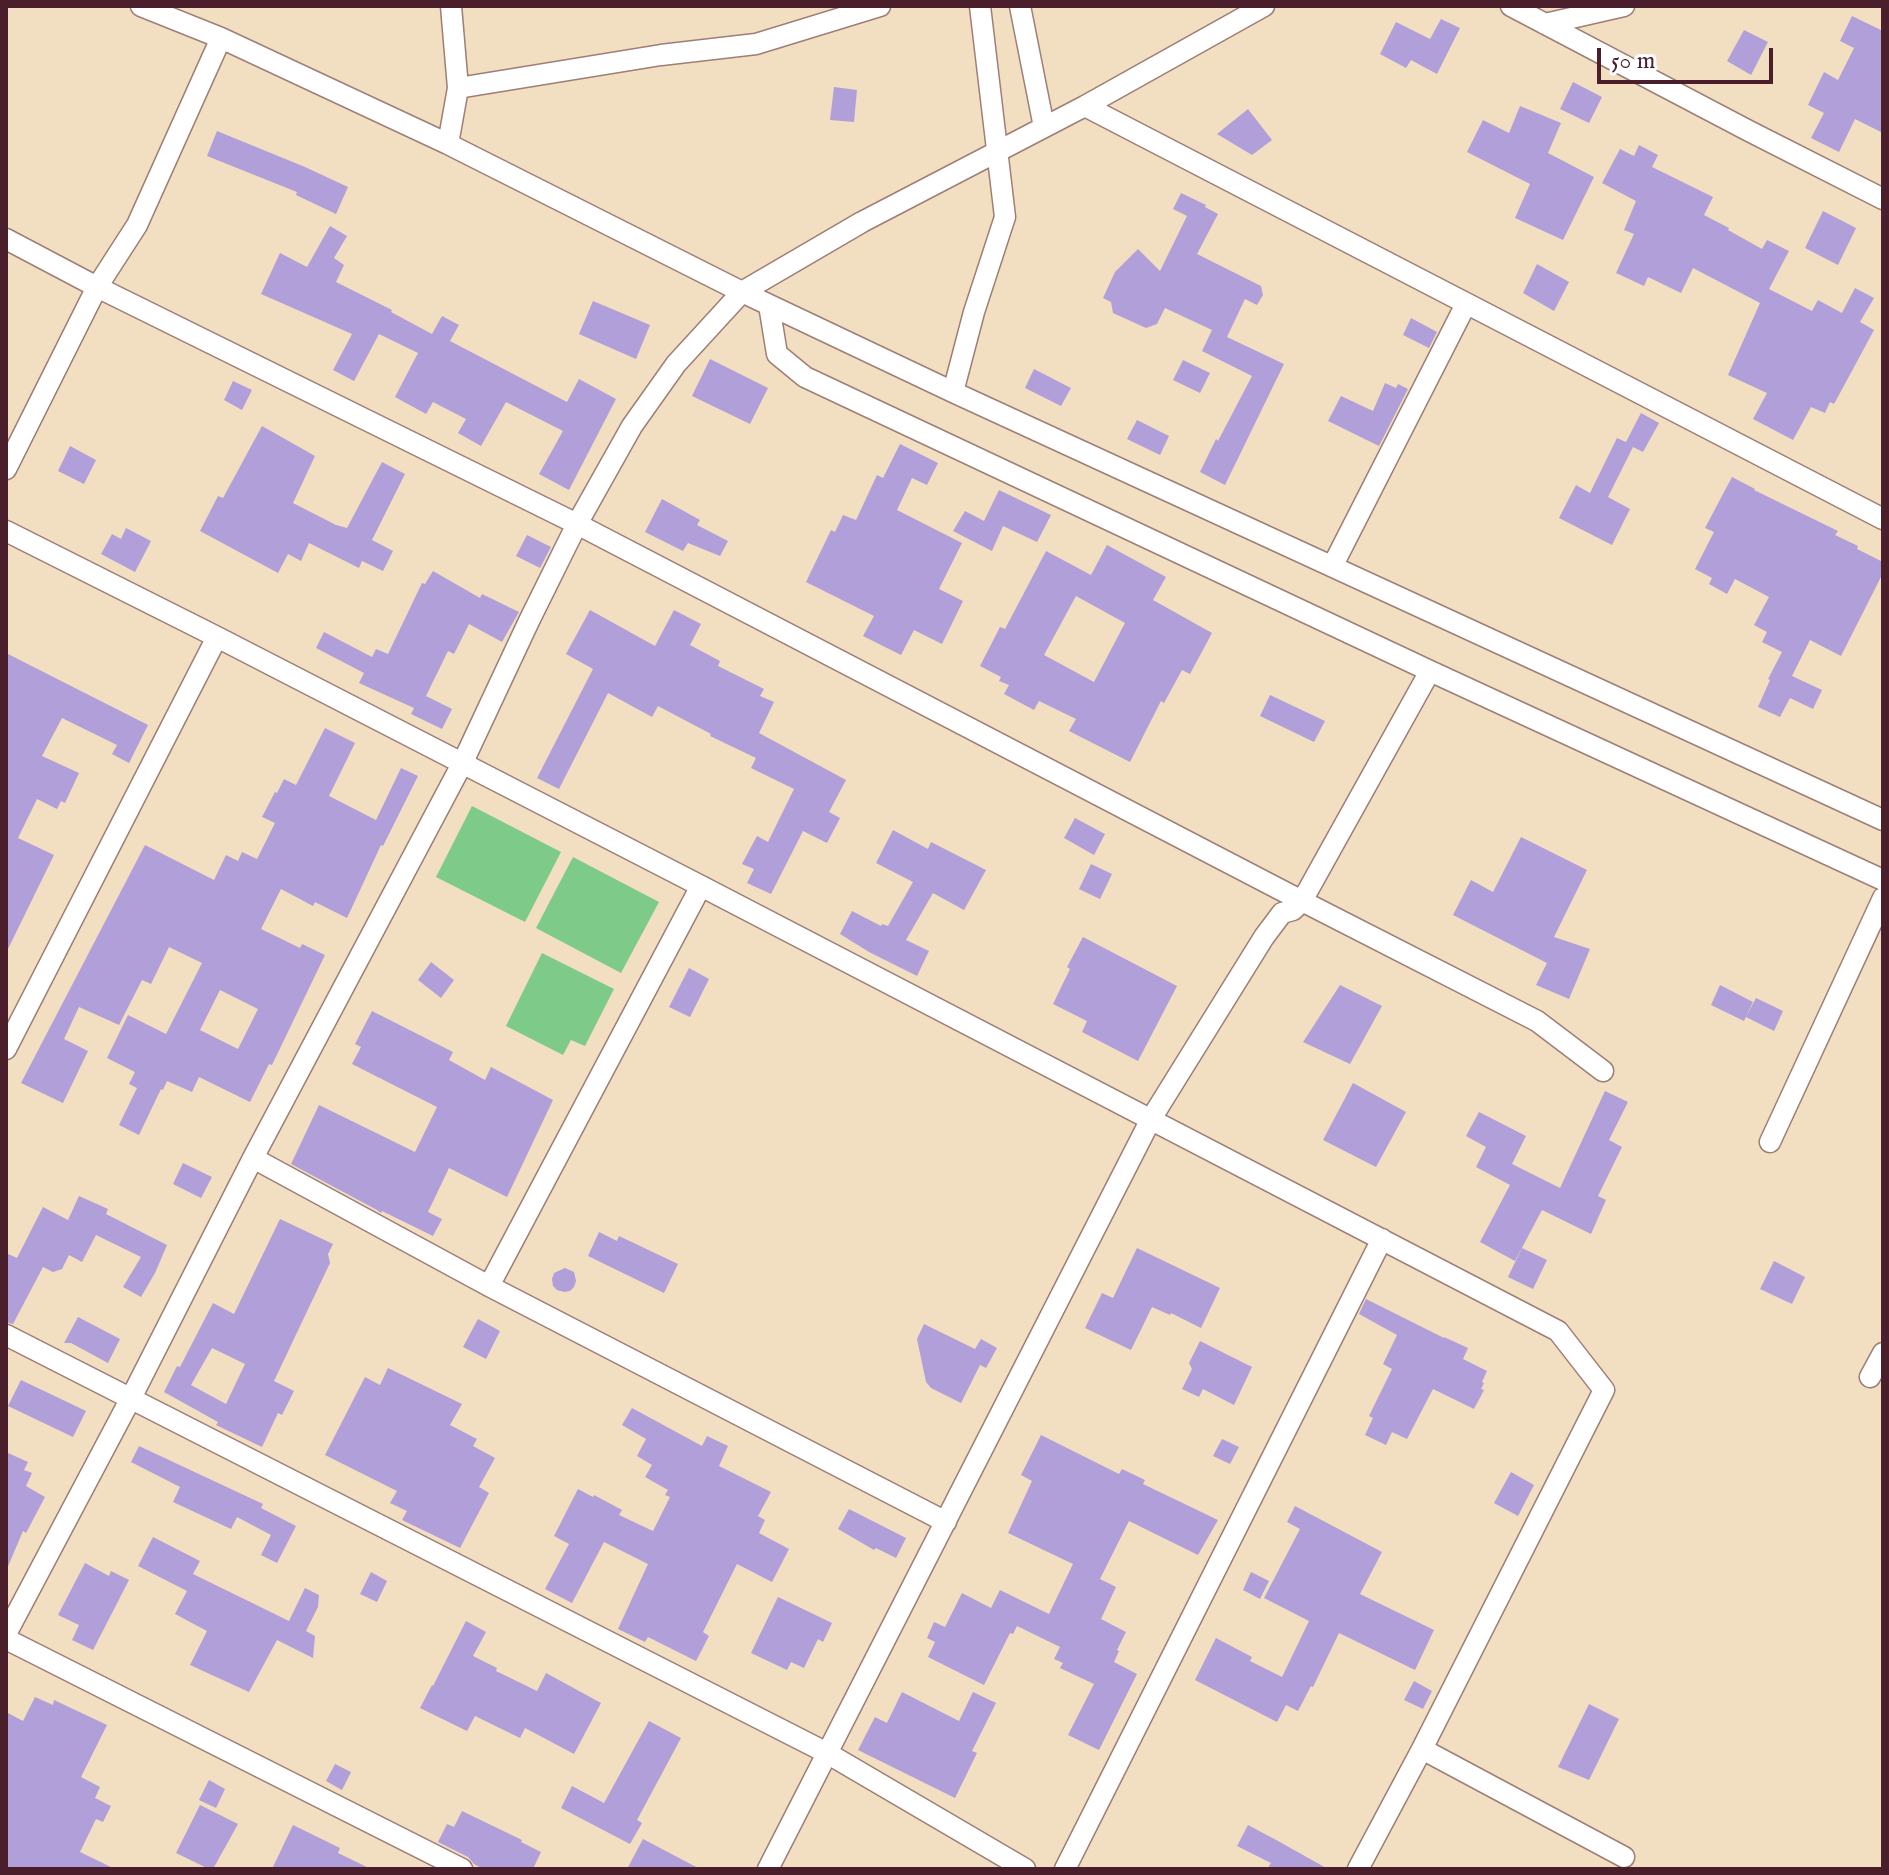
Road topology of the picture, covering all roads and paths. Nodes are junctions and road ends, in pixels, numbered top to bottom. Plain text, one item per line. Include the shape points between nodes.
1 (141, 6) edge
2 (451, 6) edge
3 (880, 6) edge
4 (980, 6) edge
5 (1020, 6) edge
6 (1264, 6) edge
7 (1511, 6) edge
8 (1624, 6) edge
9 (1545, 24) junction
10 (221, 38) junction
11 (458, 88) junction
12 (1085, 106) junction
13 (1044, 127) junction
14 (448, 144) junction
15 (998, 151) junction
16 (1883, 199) edge
17 (6, 239) edge
18 (97, 287) junction
19 (742, 292) junction
20 (1466, 304) junction
21 (769, 305) junction
22 (953, 392) junction
23 (6, 469) edge
24 (1883, 519) edge
25 (577, 524) junction
26 (6, 531) edge
27 (1333, 565) junction
28 (217, 637) junction
29 (1430, 671) junction
30 (462, 764) junction
31 (1883, 820) edge
32 (1883, 880) edge
33 (701, 886) junction
34 (1883, 898) edge
35 (1302, 901) junction
36 (6, 1049) edge
37 (1603, 1071) dead end
38 (1151, 1119) junction
39 (1770, 1142) dead end
40 (253, 1158) junction
41 (1382, 1239) junction
42 (489, 1286) junction
43 (6, 1335) edge
44 (1883, 1353) edge
45 (1870, 1377) dead end
46 (131, 1398) junction
47 (946, 1522) junction
48 (6, 1637) edge
49 (1422, 1749) junction
50 (827, 1753) junction
51 (1624, 1857) dead end
52 (462, 1869) edge
53 (768, 1869) edge
54 (1025, 1869) edge
55 (1065, 1869) edge
56 (1358, 1869) edge

1 - 10 street
2 - 11 street
3 - 11 street via 756,44
4 - 15 street
5 - 13 street
6 - 12 street
7 - 9 street
8 - 9 street
9 - 16 street
10 - 14 street
10 - 18 street via 137,225
11 - 14 street
12 - 13 street
12 - 20 street
13 - 15 street
14 - 19 street
15 - 19 street
15 - 22 street via 1005,217
17 - 18 street
18 - 23 street
18 - 25 street
19 - 21 street
19 - 25 street via 676,364 632,426
20 - 24 street
20 - 27 street
21 - 22 street
21 - 29 street via 777,354 805,377
22 - 27 street
25 - 30 street
25 - 35 street
26 - 28 street
27 - 31 street
28 - 30 street
28 - 36 street
29 - 32 street
29 - 35 street
30 - 33 street
30 - 40 street
33 - 38 street
33 - 42 street
34 - 39 street
35 - 37 street via 1537,1021
35 - 38 street via 1282,913 1264,937
38 - 41 street
38 - 47 street
40 - 42 street
40 - 46 street
41 - 49 street via 1558,1331 1604,1390
41 - 55 street
42 - 47 street
43 - 46 street
44 - 45 street
46 - 48 street
46 - 50 street
47 - 50 street
48 - 52 street
49 - 51 street
49 - 56 street
50 - 53 street
50 - 54 street

